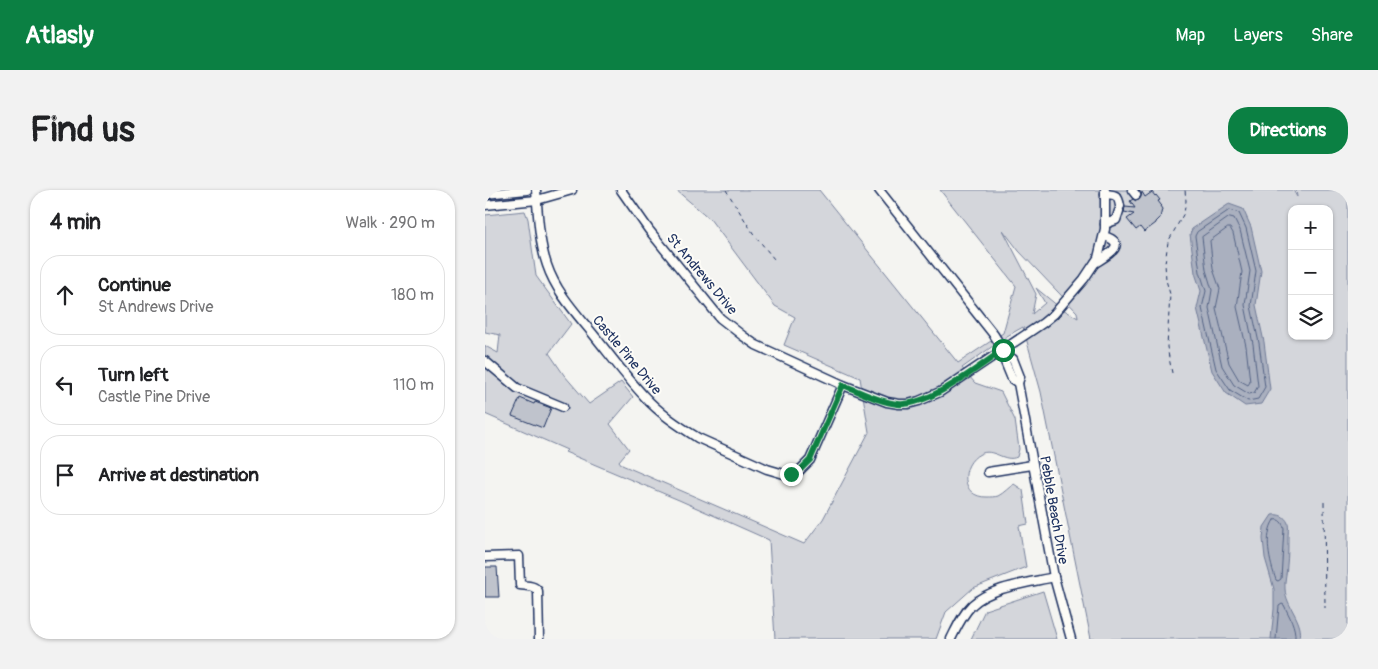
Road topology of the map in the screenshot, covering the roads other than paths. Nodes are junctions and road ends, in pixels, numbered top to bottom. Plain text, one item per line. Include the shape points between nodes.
1 (527, 190) edge
2 (536, 190) edge
3 (573, 190) edge
4 (621, 190) edge
5 (879, 190) edge
6 (1105, 192) edge
7 (485, 194) edge
8 (537, 200) junction
9 (485, 205) edge
10 (1105, 224) junction
11 (1104, 236) junction
12 (1095, 263) junction
13 (1005, 353) junction
14 (485, 361) edge
15 (843, 385) junction
16 (563, 407) dead end
17 (1032, 466) junction
18 (989, 472) dead end
19 (485, 557) edge
20 (1053, 577) junction
21 (539, 639) edge
22 (951, 639) edge
23 (1071, 639) edge

1 - 7 street
2 - 8 street, Castle Pine Drive
3 - 8 street
4 - 15 street, St Andrews Drive via 720,318 756,345
5 - 13 street, Pebble Beach Drive
6 - 10 street, St Andrews Drive
6 - 10 street via 1119,198 1116,220
8 - 9 street
8 - 15 street, Castle Pine Drive via 545,257 564,298 645,397 698,438 767,469 791,474 810,460
10 - 11 street, St Andrews Drive
11 - 12 street, St Andrews Drive
11 - 12 street via 1115,243 1115,248
12 - 13 street, St Andrews Drive via 1050,318
13 - 15 street, St Andrews Drive via 940,392 913,402 887,402
13 - 17 street, Pebble Beach Drive via 1005,362 1018,383
14 - 16 street via 517,388
17 - 18 street
17 - 20 street, Pebble Beach Drive
19 - 21 street via 519,556 520,585 532,586 538,591
20 - 22 street via 1008,587 976,601
20 - 23 street, Pebble Beach Drive

